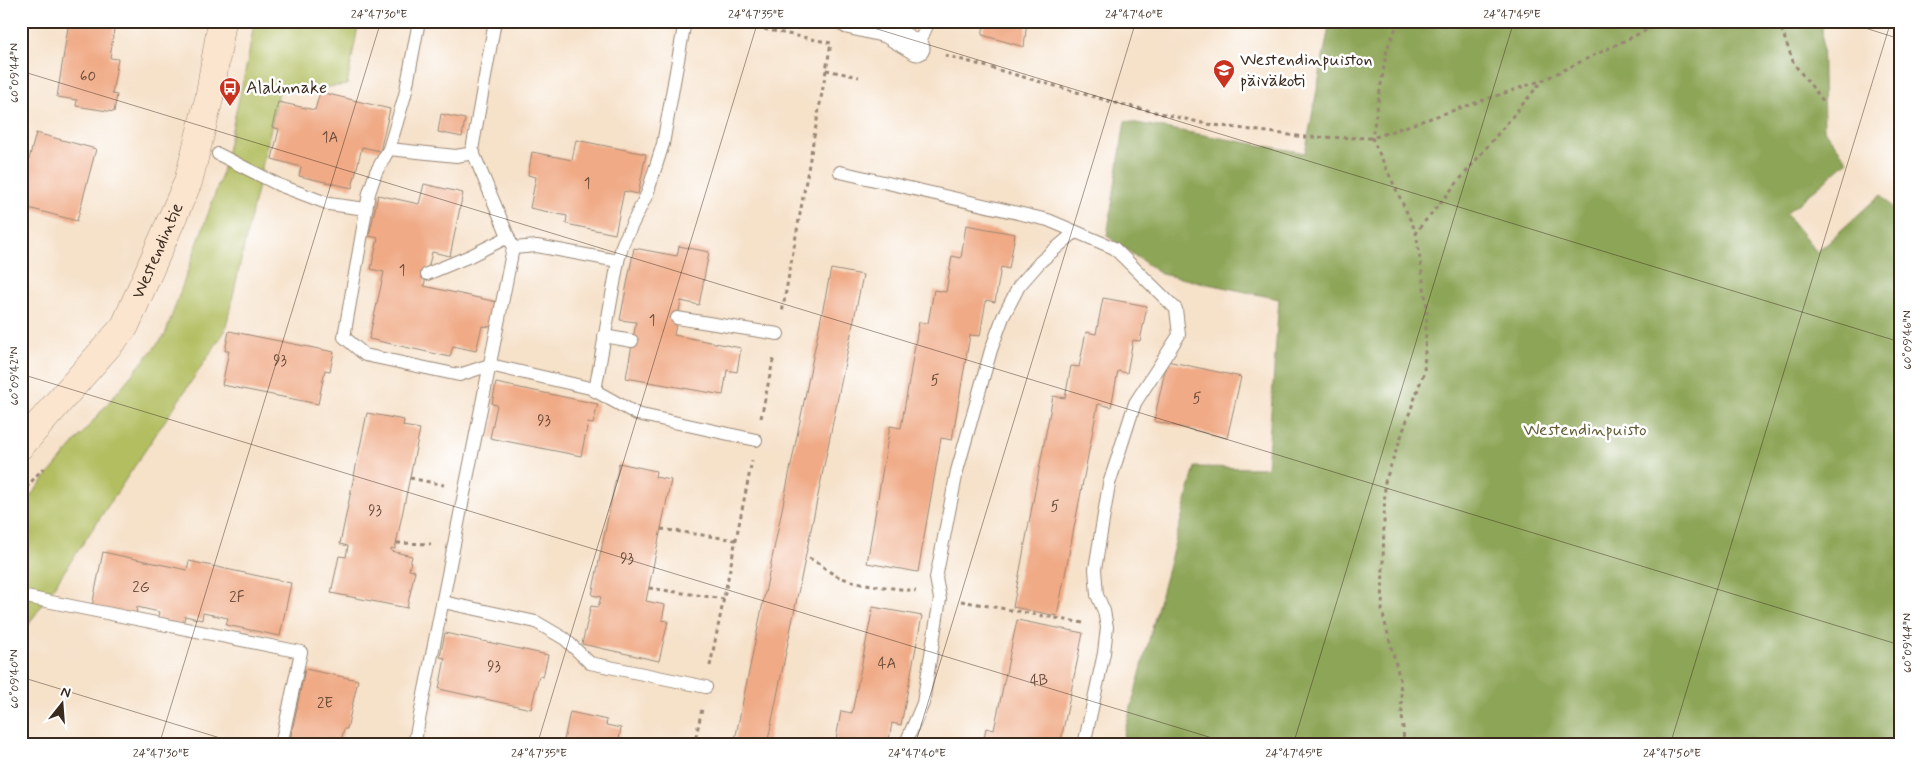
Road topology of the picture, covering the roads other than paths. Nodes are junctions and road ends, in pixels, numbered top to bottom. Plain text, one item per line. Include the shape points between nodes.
1 (222, 21) edge
2 (418, 21) edge
3 (495, 21) edge
4 (685, 21) edge
5 (848, 21) edge
6 (929, 21) edge
7 (917, 48) joint
8 (389, 149) junction
9 (474, 153) junction
10 (218, 154) dead end
11 (840, 172) dead end
12 (366, 209) junction
13 (1074, 232) junction
14 (511, 242) junction
15 (618, 261) junction
16 (427, 274) dead end
17 (678, 318) dead end
18 (778, 334) road end
19 (604, 336) junction
20 (632, 341) dead end
21 (490, 365) junction
22 (595, 391) junction
23 (756, 440) road end
24 (21, 445) edge
25 (21, 596) edge
26 (443, 602) junction
27 (706, 687) road end
28 (281, 745) edge
29 (414, 745) edge
30 (905, 745) edge
31 (1084, 745) edge

1 - 24 main road, Westendintie via 209,99 188,182 125,326
2 - 8 lane via 404,95
3 - 9 lane
4 - 15 lane via 663,144 647,194 622,243
5 - 7 street via 887,30
6 - 7 lane
8 - 9 lane via 456,156
8 - 12 lane via 376,172
9 - 14 lane
10 - 12 lane via 296,192 329,204
11 - 13 lane via 1016,211
12 - 21 lane via 344,337 365,355 459,375
13 - 30 lane via 1019,286 991,350 957,471 936,578 940,599 923,703
13 - 31 lane via 1114,248 1176,309 1179,335 1135,403 1109,484 1096,569 1096,595 1104,611 1107,628
14 - 15 lane
14 - 16 lane
14 - 21 lane
15 - 19 lane
17 - 18 lane
19 - 20 lane
19 - 22 lane
21 - 22 lane
21 - 26 lane
22 - 23 lane via 637,414
25 - 28 lane via 301,652
26 - 27 lane via 536,622 565,638 590,663
26 - 29 lane

